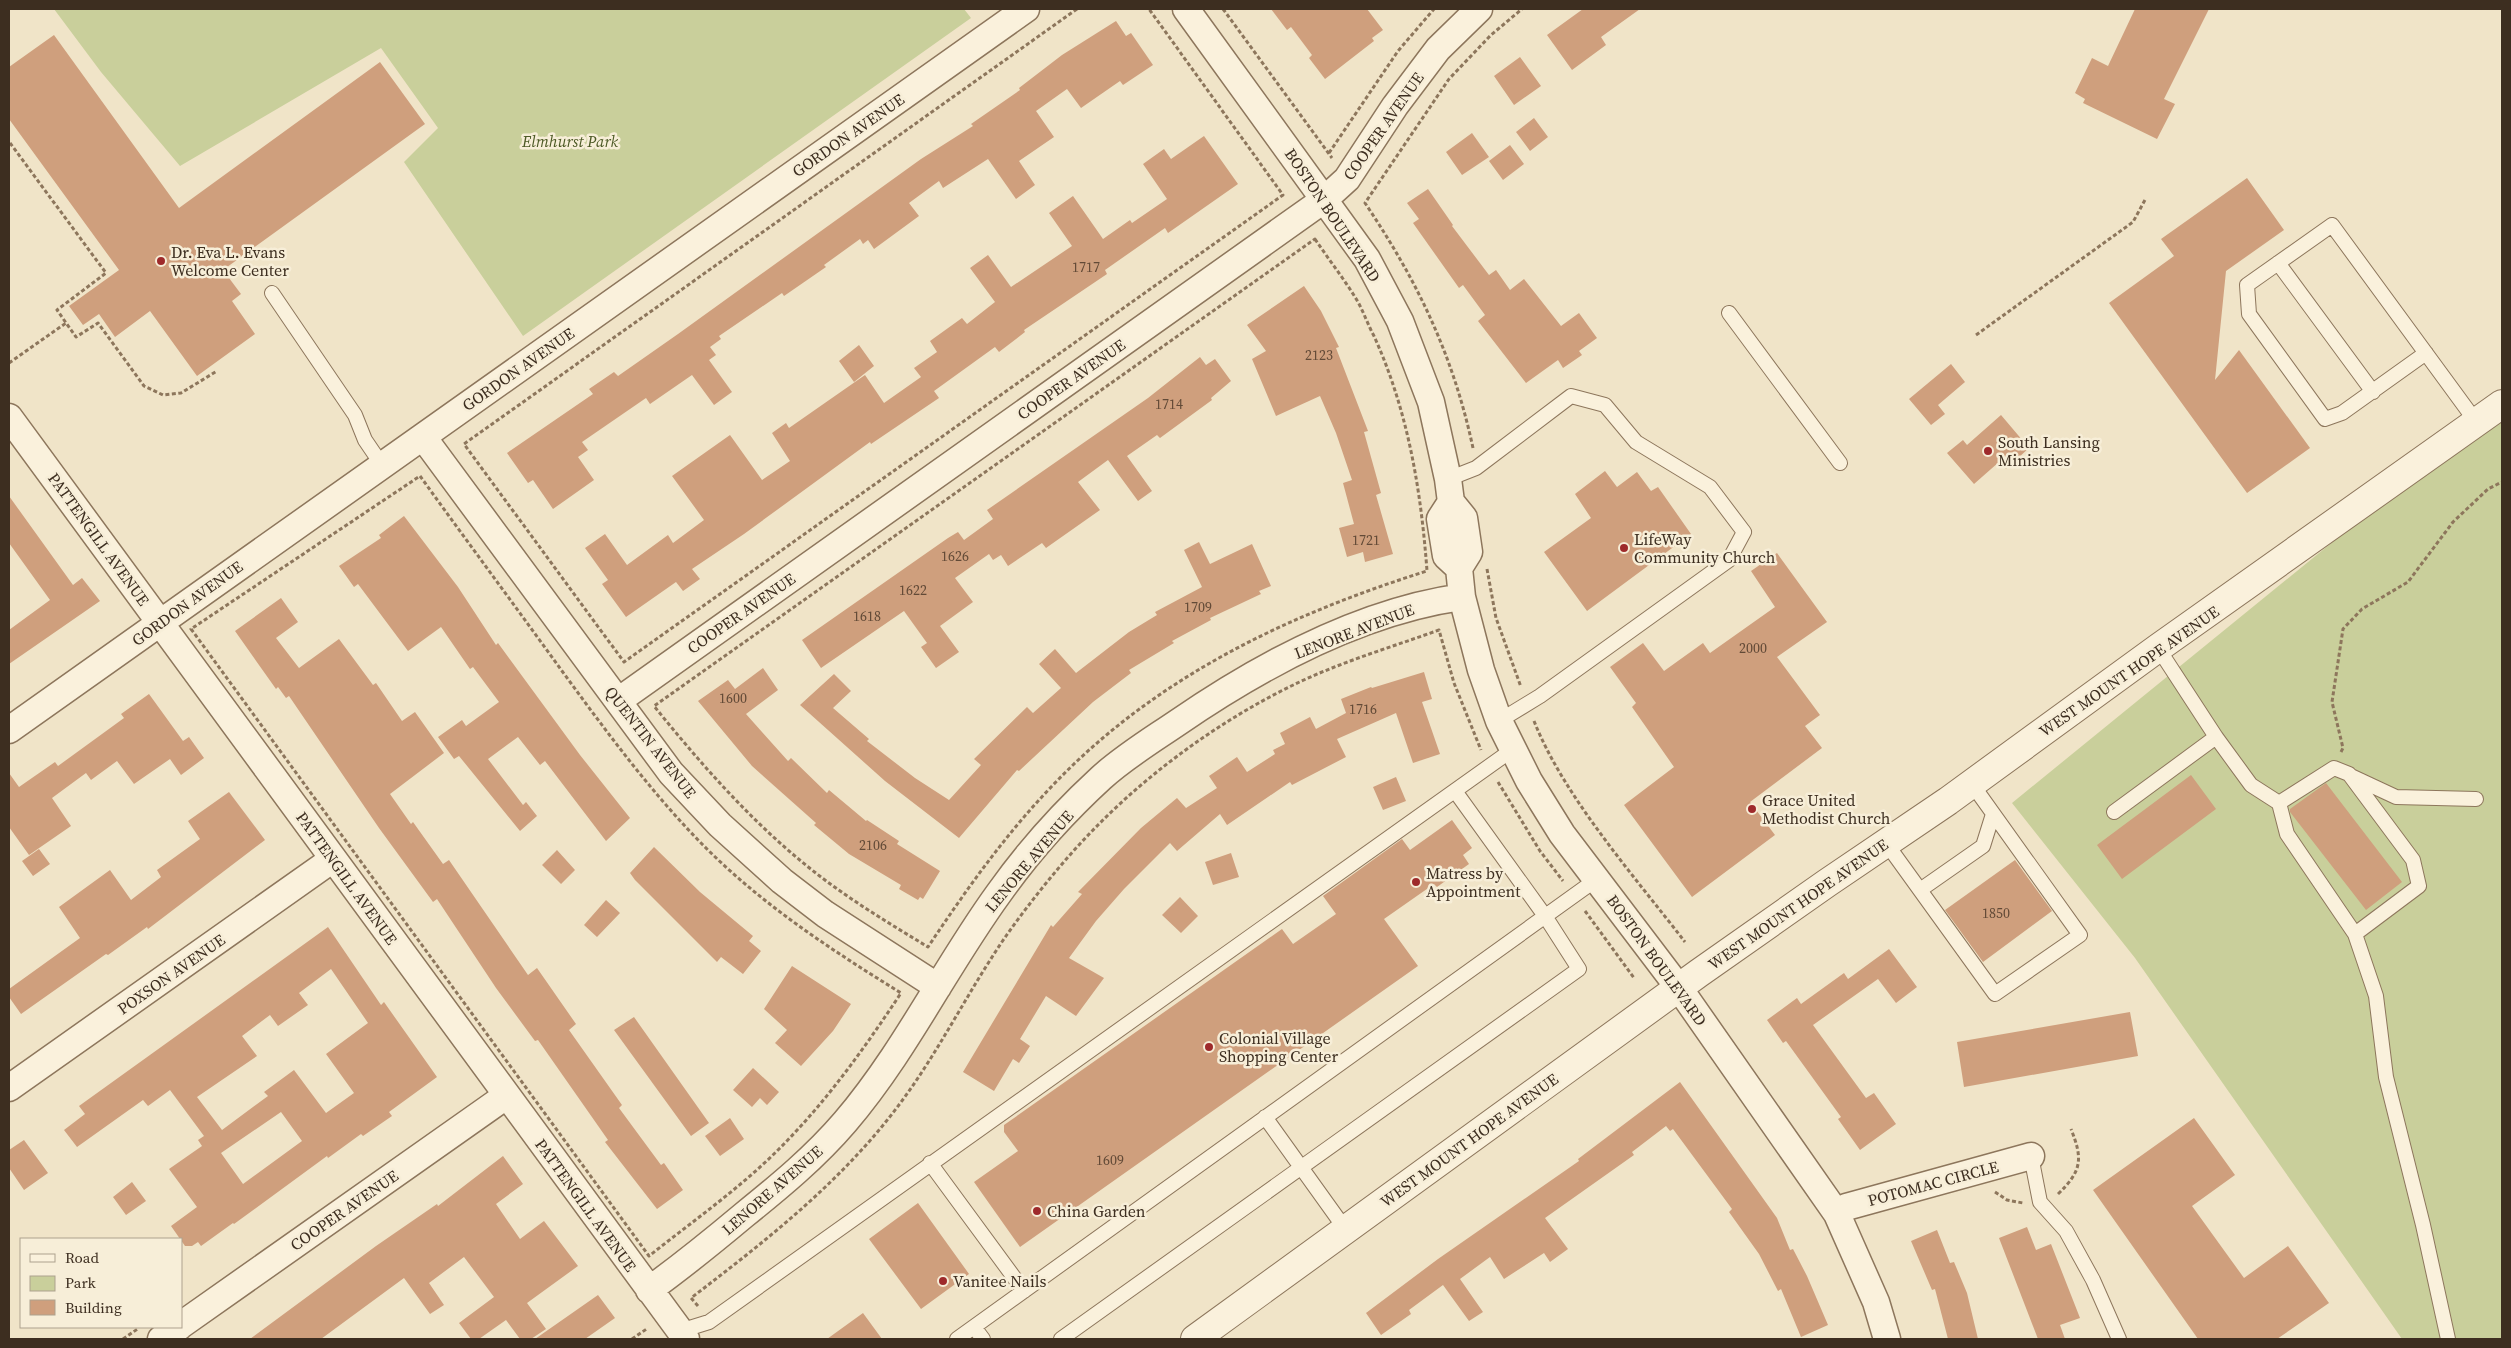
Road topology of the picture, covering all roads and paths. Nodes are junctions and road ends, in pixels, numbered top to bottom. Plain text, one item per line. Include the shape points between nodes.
1 (1026, 9) edge
2 (1077, 9) edge
3 (1149, 9) edge
4 (1186, 9) edge
5 (1223, 9) edge
6 (1434, 9) edge
7 (1479, 9) edge
8 (10, 142) edge
9 (2146, 198) dead end
10 (1324, 199) junction
11 (2278, 263) junction
12 (272, 293) dead end
13 (1730, 313) dead end
14 (66, 323) junction
15 (1976, 335) dead end
16 (2426, 353) junction
17 (9, 363) edge
18 (217, 371) dead end
19 (2372, 392) junction
20 (2502, 404) edge
21 (9, 417) edge
22 (2476, 423) junction
23 (423, 437) junction
24 (1840, 463) dead end
25 (382, 465) junction
26 (2502, 482) edge
27 (1449, 491) junction
28 (1427, 572) joint
29 (1462, 597) junction
30 (160, 623) junction
31 (2158, 648) junction
32 (618, 702) junction
33 (1499, 721) junction
34 (9, 730) edge
35 (2216, 737) junction
36 (1512, 750) junction
37 (1489, 767) junction
38 (2334, 768) junction
39 (2349, 774) junction
40 (1972, 784) junction
41 (1455, 792) junction
42 (2476, 800) dead end
43 (2279, 803) junction
44 (2114, 812) dead end
45 (1993, 814) junction
46 (1886, 843) junction
47 (333, 859) junction
48 (1597, 879) junction
49 (1920, 890) junction
50 (1574, 896) junction
51 (1545, 916) junction
52 (2355, 934) junction
53 (1634, 978) dead end
54 (938, 987) junction
55 (1679, 988) junction
56 (900, 993) joint
57 (9, 1088) edge
58 (506, 1096) junction
59 (1265, 1117) junction
60 (2031, 1156) joint
61 (930, 1163) junction
62 (1301, 1168) junction
63 (1837, 1214) junction
64 (1346, 1230) junction
65 (649, 1290) junction
66 (1024, 1291) junction
67 (643, 1320) dead end
68 (709, 1322) junction
69 (182, 1325) edge
70 (974, 1327) junction
71 (139, 1328) edge
72 (177, 1328) edge
73 (678, 1337) edge
74 (123, 1339) edge
75 (161, 1339) edge
76 (632, 1339) edge
77 (957, 1339) edge
78 (983, 1339) edge
79 (1061, 1339) edge
80 (1194, 1339) edge
81 (1887, 1339) edge
82 (2119, 1339) edge
83 (2448, 1339) edge

1 - 23 street, GORDON AVENUE
2 - 3 path via 464,444 624,662 1283,195
4 - 10 street, BOSTON BOULEVARD
5 - 6 path via 1329,153 1398,51
7 - 10 street, COOPER AVENUE via 1438,49 1395,106 1347,179
8 - 14 path via 106,274 57,310
9 - 15 path via 2133,222
10 - 27 street, BOSTON BOULEVARD via 1367,259 1400,321 1431,402
10 - 32 street, COOPER AVENUE
11 - 16 lane via 2332,225
11 - 19 lane
11 - 19 lane via 2247,285 2249,314 2326,419 2342,413
12 - 25 lane via 354,415 365,440
13 - 24 lane
14 - 17 path
14 - 18 path via 76,337 98,322 144,386 163,395 182,393
16 - 19 lane
16 - 22 lane
20 - 22 street, WEST MOUNT HOPE AVENUE
21 - 30 street, PATTENGILL AVENUE
22 - 31 street, WEST MOUNT HOPE AVENUE
23 - 25 street, GORDON AVENUE
23 - 32 street, QUENTIN AVENUE
25 - 30 street, GORDON AVENUE
26 - 38 path via 2488,489 2453,522 2408,582 2362,609 2343,629 2332,702 2343,748
27 - 29 street, BOSTON BOULEVARD via 1464,518 1469,552 1459,568
27 - 33 lane via 1571,396 1605,405 1636,442 1710,487 1744,532 1730,560 1540,696
28 - 28 path via 1423,517 1402,411 1384,360 1358,303 1316,239 654,706 709,773 758,824 808,867 928,947 1004,840 1054,784 1119,726 1173,686 1234,649 1304,615
29 - 33 street, BOSTON BOULEVARD via 1481,670
29 - 54 street, LENORE AVENUE via 1433,602 1354,628 1287,656 1223,691 1157,736 1102,777 1053,828 999,892
30 - 34 street, GORDON AVENUE
30 - 47 street, PATTENGILL AVENUE
31 - 35 lane
31 - 40 street, WEST MOUNT HOPE AVENUE
32 - 54 street, QUENTIN AVENUE via 671,773 720,825 782,881 825,914
33 - 36 street, BOSTON BOULEVARD
35 - 43 lane via 2251,785
35 - 44 lane
36 - 37 lane
36 - 48 street, BOSTON BOULEVARD via 1562,834
37 - 41 lane
37 - 50 path via 1536,843
37 - 68 path via 1474,738 1439,630 1330,669 1268,698 1207,736 1146,781 1097,825 1048,882 1006,937 892,1114 833,1181 757,1247 691,1298
38 - 39 lane
38 - 43 lane
39 - 42 lane via 2396,797
39 - 52 lane via 2412,860 2419,886
40 - 45 lane
40 - 46 street, WEST MOUNT HOPE AVENUE
41 - 51 lane
41 - 61 lane
43 - 52 lane via 2287,834
45 - 49 lane via 1983,846
45 - 49 lane via 2080,935 1995,994
46 - 49 lane
46 - 55 street, WEST MOUNT HOPE AVENUE
47 - 57 street, POXSON AVENUE
47 - 58 street, PATTENGILL AVENUE
48 - 50 lane
48 - 55 street, BOSTON BOULEVARD
50 - 51 lane
50 - 53 path
51 - 59 lane
51 - 62 lane via 1579,969
52 - 83 lane via 2376,996 2386,1077
54 - 65 street, LENORE AVENUE via 880,1077 839,1129 800,1170
55 - 63 street, BOSTON BOULEVARD
55 - 64 street, WEST MOUNT HOPE AVENUE
56 - 56 path via 864,1049 778,1150 731,1192 649,1256 191,629 420,476 611,737 656,795 702,845 758,896 811,937
58 - 65 street, PATTENGILL AVENUE
58 - 69 street, COOPER AVENUE
59 - 62 lane
59 - 66 lane
60 - 63 street, POTOMAC CIRCLE via 1857,1204
60 - 82 lane via 2040,1202 2066,1232 2093,1280
61 - 66 lane
61 - 68 lane
62 - 64 lane
62 - 79 lane
63 - 81 street, BOSTON BOULEVARD via 1876,1302
64 - 80 street, WEST MOUNT HOPE AVENUE
65 - 73 street, PATTENGILL AVENUE
66 - 70 lane
67 - 76 path via 649,1328
68 - 73 lane
70 - 77 lane
70 - 78 lane
71 - 74 path
72 - 75 street, COOPER AVENUE

